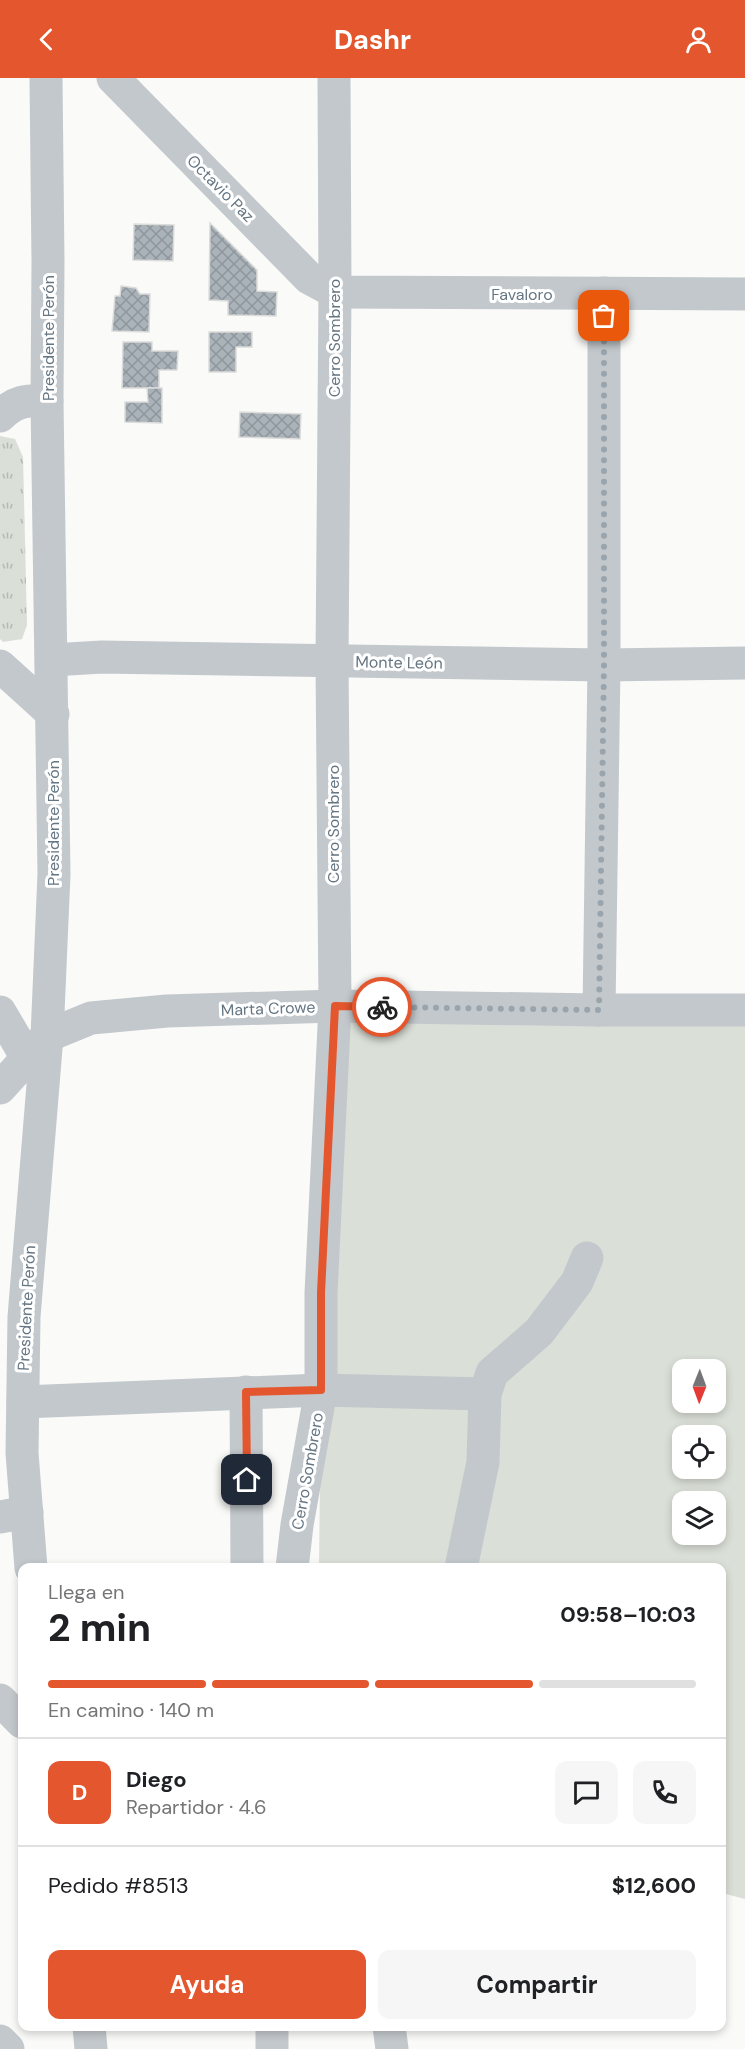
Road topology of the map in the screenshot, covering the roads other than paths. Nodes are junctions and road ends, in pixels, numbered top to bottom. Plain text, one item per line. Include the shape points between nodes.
1 (46, 78) edge
2 (113, 78) edge
3 (334, 78) edge
4 (335, 292) junction
5 (604, 293) junction
6 (745, 294) edge
7 (47, 401) junction
8 (0, 416) edge
9 (52, 660) junction
10 (332, 661) junction
11 (745, 663) edge
12 (604, 665) junction
13 (0, 666) edge
14 (53, 714) junction
15 (335, 1006) junction
16 (599, 1010) junction
17 (745, 1010) edge
18 (0, 1012) edge
19 (37, 1047) junction
20 (0, 1088) edge
21 (587, 1258) dead end
22 (321, 1390) junction
23 (246, 1392) junction
24 (485, 1394) junction
25 (23, 1402) junction
26 (14, 1514) edge
27 (29, 1563) edge
28 (247, 1563) edge
29 (293, 1563) edge
30 (462, 1563) edge
31 (0, 1700) edge
32 (18, 1718) edge
33 (89, 2031) edge
34 (272, 2031) edge
35 (390, 2031) edge
36 (0, 2041) edge
37 (8, 2049) edge
38 (91, 2049) edge
39 (272, 2049) edge
40 (392, 2049) edge

1 - 7 street, Presidente Perón
2 - 4 street, Octavio Paz via 309,278
3 - 4 street, Cerro Sombrero
4 - 5 street, Favaloro
4 - 10 street, Cerro Sombrero
5 - 6 street, Favaloro
5 - 12 street
7 - 8 street via 26,400
7 - 9 street, Presidente Perón
9 - 10 street, Monte León via 102,657
9 - 14 street, Presidente Perón
10 - 12 street, Monte León
10 - 15 street, Cerro Sombrero
11 - 12 street, Monte León
12 - 16 street
13 - 14 street
14 - 19 street, Presidente Perón via 54,874
15 - 16 street, Marta Crowe
15 - 19 street, Marta Crowe via 167,1011 91,1018
15 - 22 street, Cerro Sombrero via 321,1293
16 - 17 street, Marta Crowe
18 - 19 street
19 - 20 street
19 - 25 street, Presidente Perón
21 - 24 street via 577,1282 539,1332 492,1373
22 - 23 street
22 - 24 street
22 - 29 street, Cerro Sombrero
23 - 25 street
23 - 28 street
24 - 30 street via 483,1462
25 - 26 street, Presidente Perón via 22,1453
26 - 27 street, Presidente Perón
31 - 32 street
33 - 38 street
34 - 39 street
35 - 40 street
36 - 37 street

